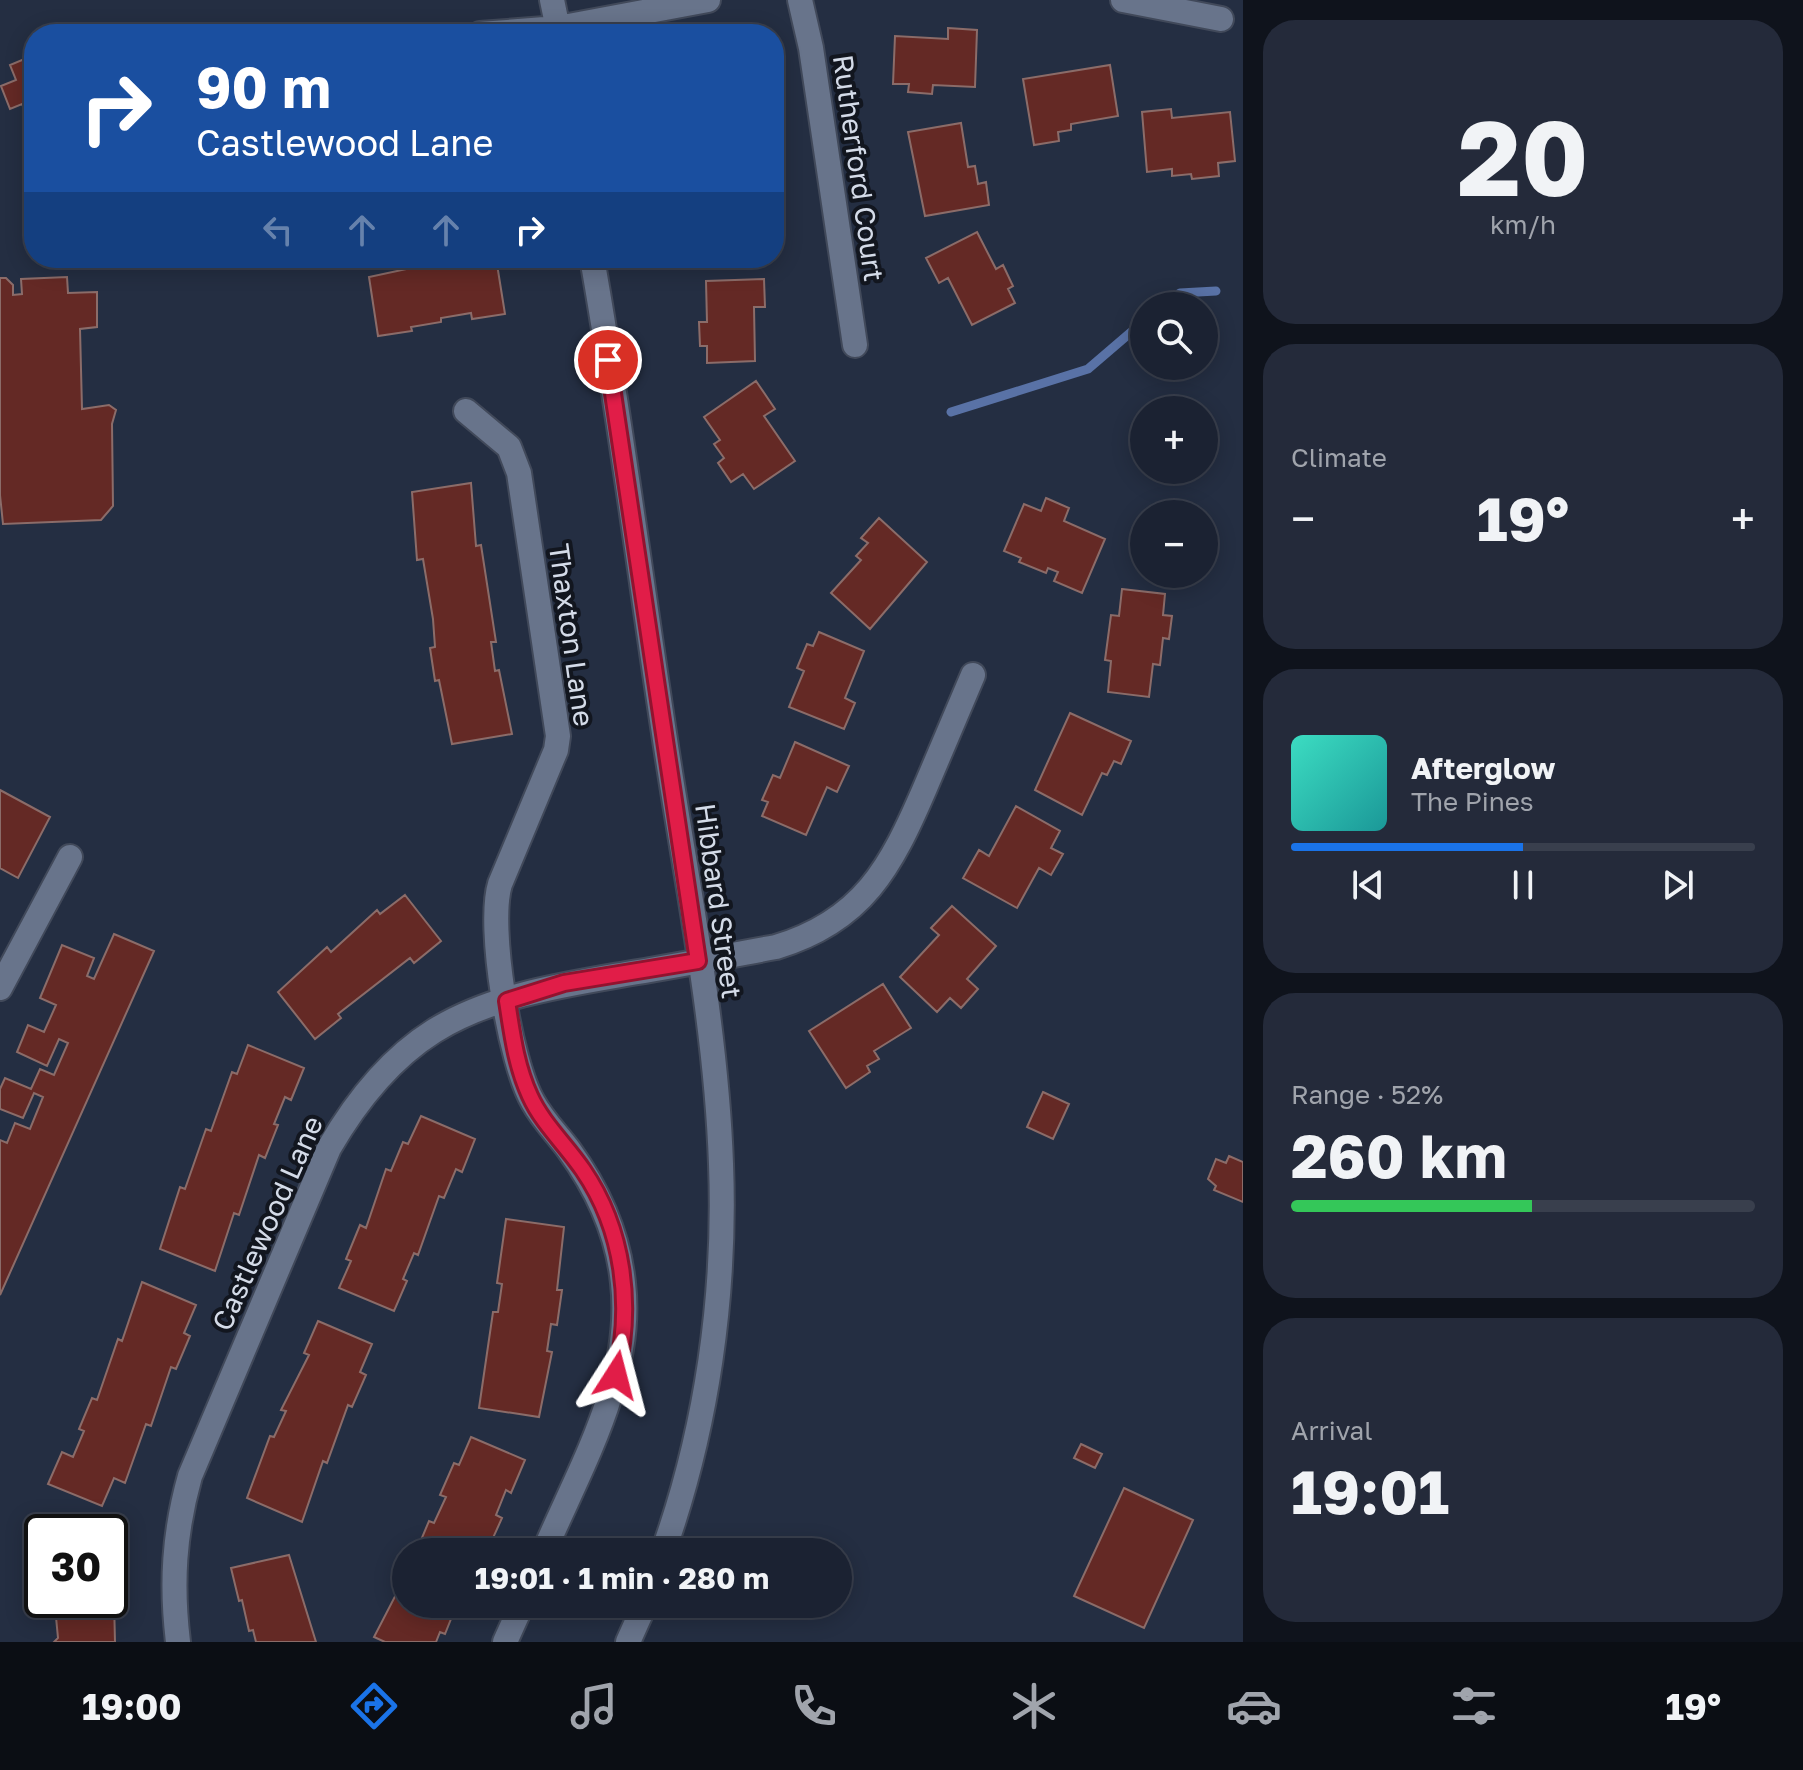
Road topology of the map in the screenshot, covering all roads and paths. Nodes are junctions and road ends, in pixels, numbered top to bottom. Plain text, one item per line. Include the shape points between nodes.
1 (552, 0) edge
2 (708, 0) edge
3 (800, 0) edge
4 (1123, 0) edge
5 (1221, 19) dead end
6 (557, 24) edge
7 (592, 24) edge
8 (594, 268) edge
9 (855, 345) dead end
10 (466, 411) dead end
11 (973, 675) dead end
12 (70, 857) dead end
13 (11, 941) edge
14 (698, 961) junction
15 (0, 988) edge
16 (507, 1001) junction
17 (550, 1538) edge
18 (667, 1538) edge
19 (516, 1618) edge
20 (639, 1618) edge
21 (178, 1642) edge
22 (505, 1642) edge
23 (628, 1642) edge

1 - 6 street
2 - 7 street
3 - 9 street, Rutherford Court
4 - 5 street
8 - 14 street, Hibbard Street
10 - 16 street, Thaxton Lane via 509,447 519,473 558,736 494,904
11 - 14 street, Castlewood Lane via 901,845 866,895 804,939
12 - 13 street
13 - 15 street
14 - 16 street, Castlewood Lane via 564,983
14 - 18 street, Hibbard Street via 717,1102 722,1241 706,1386
16 - 17 street, Thaxton Lane via 518,1067 530,1098 588,1178 607,1214 623,1283 625,1318 612,1392
16 - 21 street, Castlewood Lane via 432,1032 385,1070 349,1113 329,1148 190,1476 173,1561
19 - 22 street
20 - 23 street

